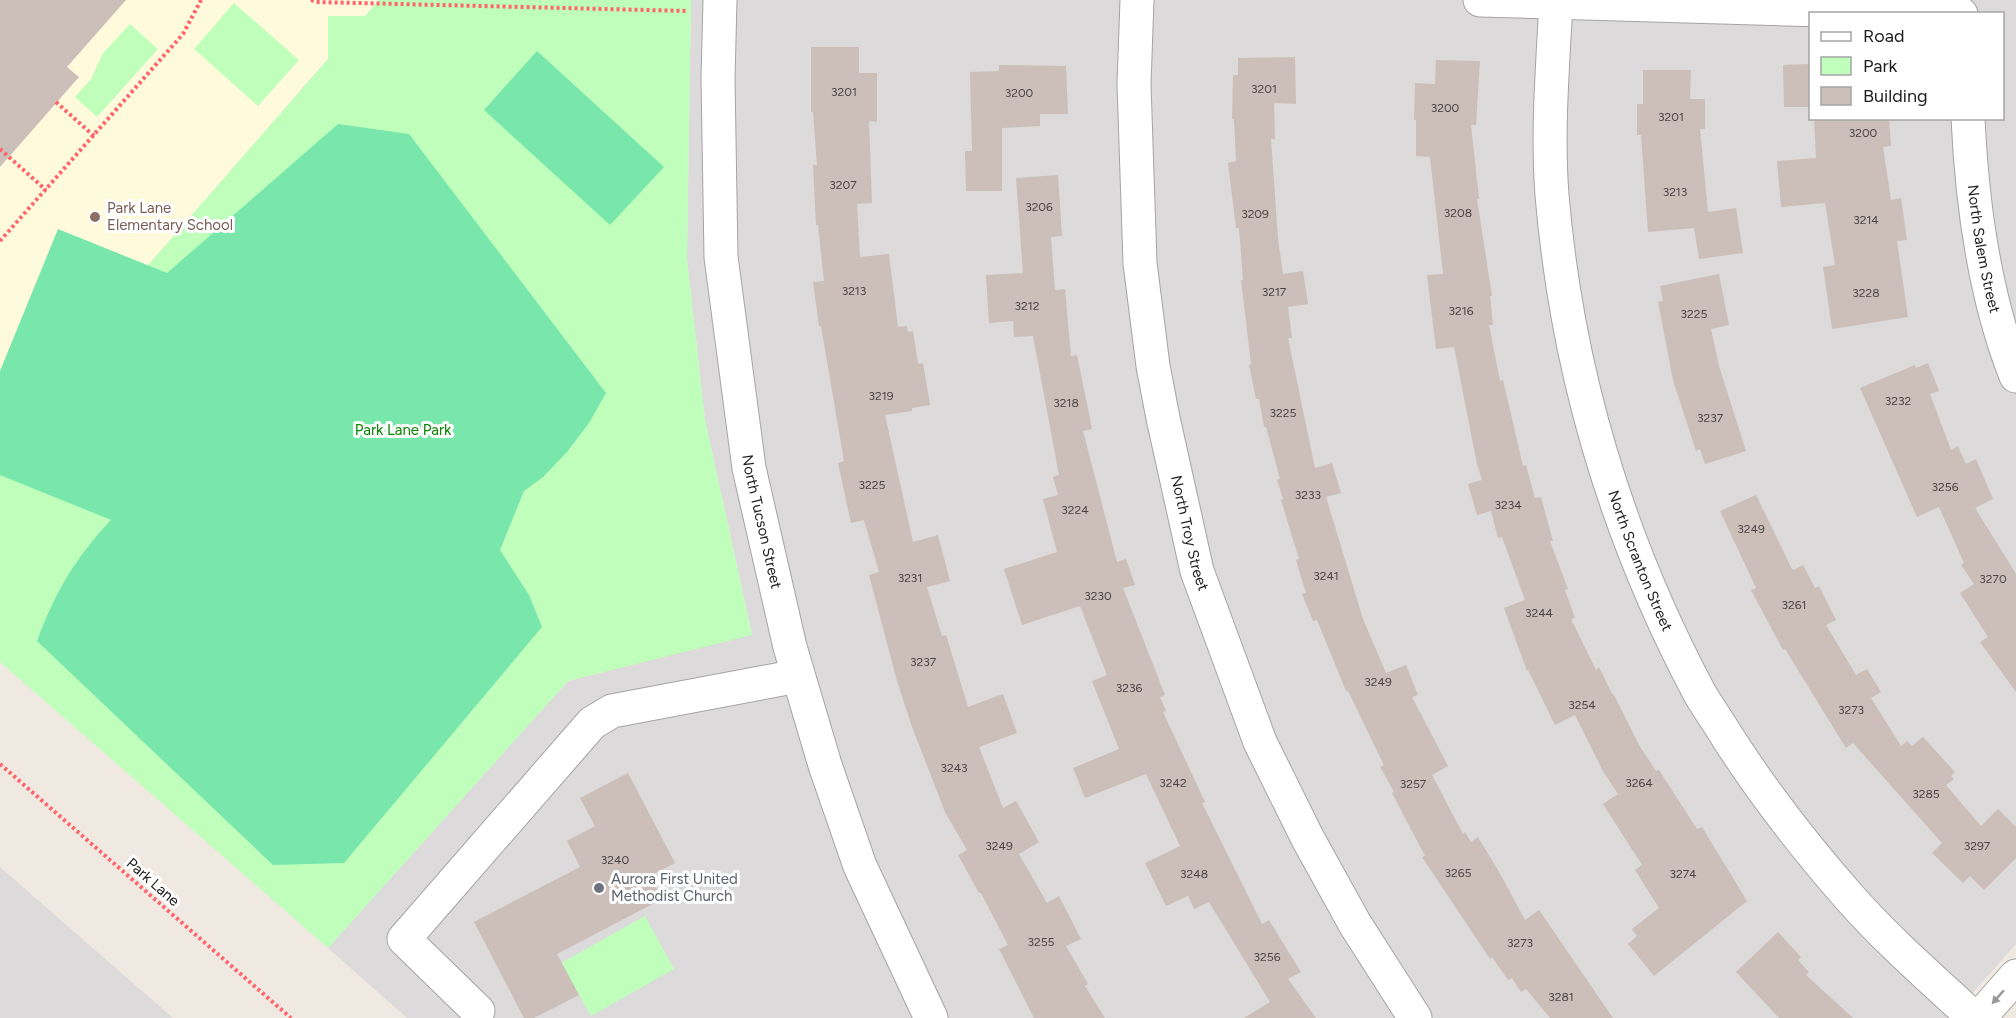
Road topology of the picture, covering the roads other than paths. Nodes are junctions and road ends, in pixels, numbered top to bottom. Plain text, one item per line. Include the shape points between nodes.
1 (1137, 0) edge
2 (1480, 0) edge
3 (1556, 2) edge
4 (720, 6) edge
5 (1894, 12) edge
6 (1968, 120) edge
7 (2016, 376) edge
8 (798, 676) junction
9 (2016, 976) edge
10 (478, 1011) dead end
11 (931, 1018) edge
12 (1415, 1018) edge
13 (1974, 1018) edge
14 (1980, 1018) edge

1 - 12 street, North Troy Street via 1134,84 1140,263 1153,366 1197,571 1260,742 1355,924
2 - 3 street
3 - 5 street
3 - 13 street, North Scranton Street via 1550,134 1552,193 1569,326 1599,452 1641,573 1701,696 1780,813 1851,899
4 - 8 street, North Tucson Street via 721,257 749,468
6 - 7 street, North Salem Street via 1984,262 1997,320
8 - 10 street via 612,711 592,723 404,939
8 - 11 street, North Tucson Street via 860,866
9 -> 14 street

